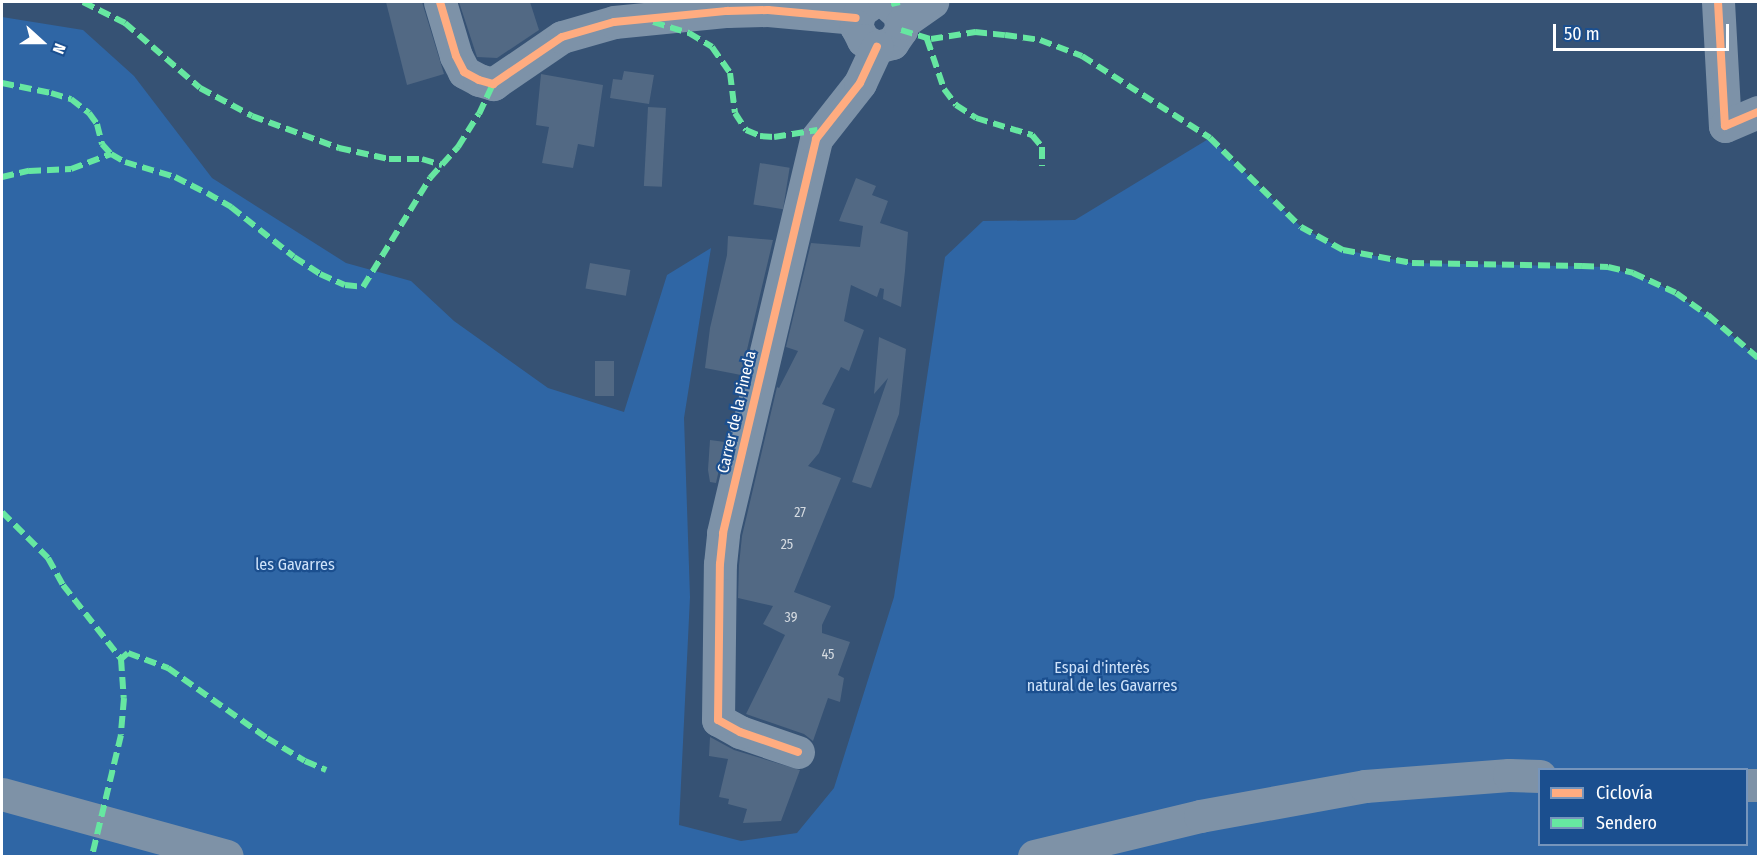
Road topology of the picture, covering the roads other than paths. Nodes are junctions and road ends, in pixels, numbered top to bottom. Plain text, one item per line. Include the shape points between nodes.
1 (440, 2) edge
2 (932, 2) edge
3 (1718, 2) edge
4 (883, 8) edge
5 (1758, 112) edge
6 (798, 752) dead end
7 (1538, 776) edge
8 (2, 794) edge
9 (227, 856) edge
10 (1034, 856) edge

1 - 4 street via 456,56 465,72 493,84 562,37 614,22 727,11
2 - 4 street
3 - 5 street via 1725,126
4 - 6 street, Carrer de la Pineda via 858,34 877,46 860,83 816,139 723,534 718,720
7 - 10 highway via 1365,786 1200,816
8 - 9 highway

